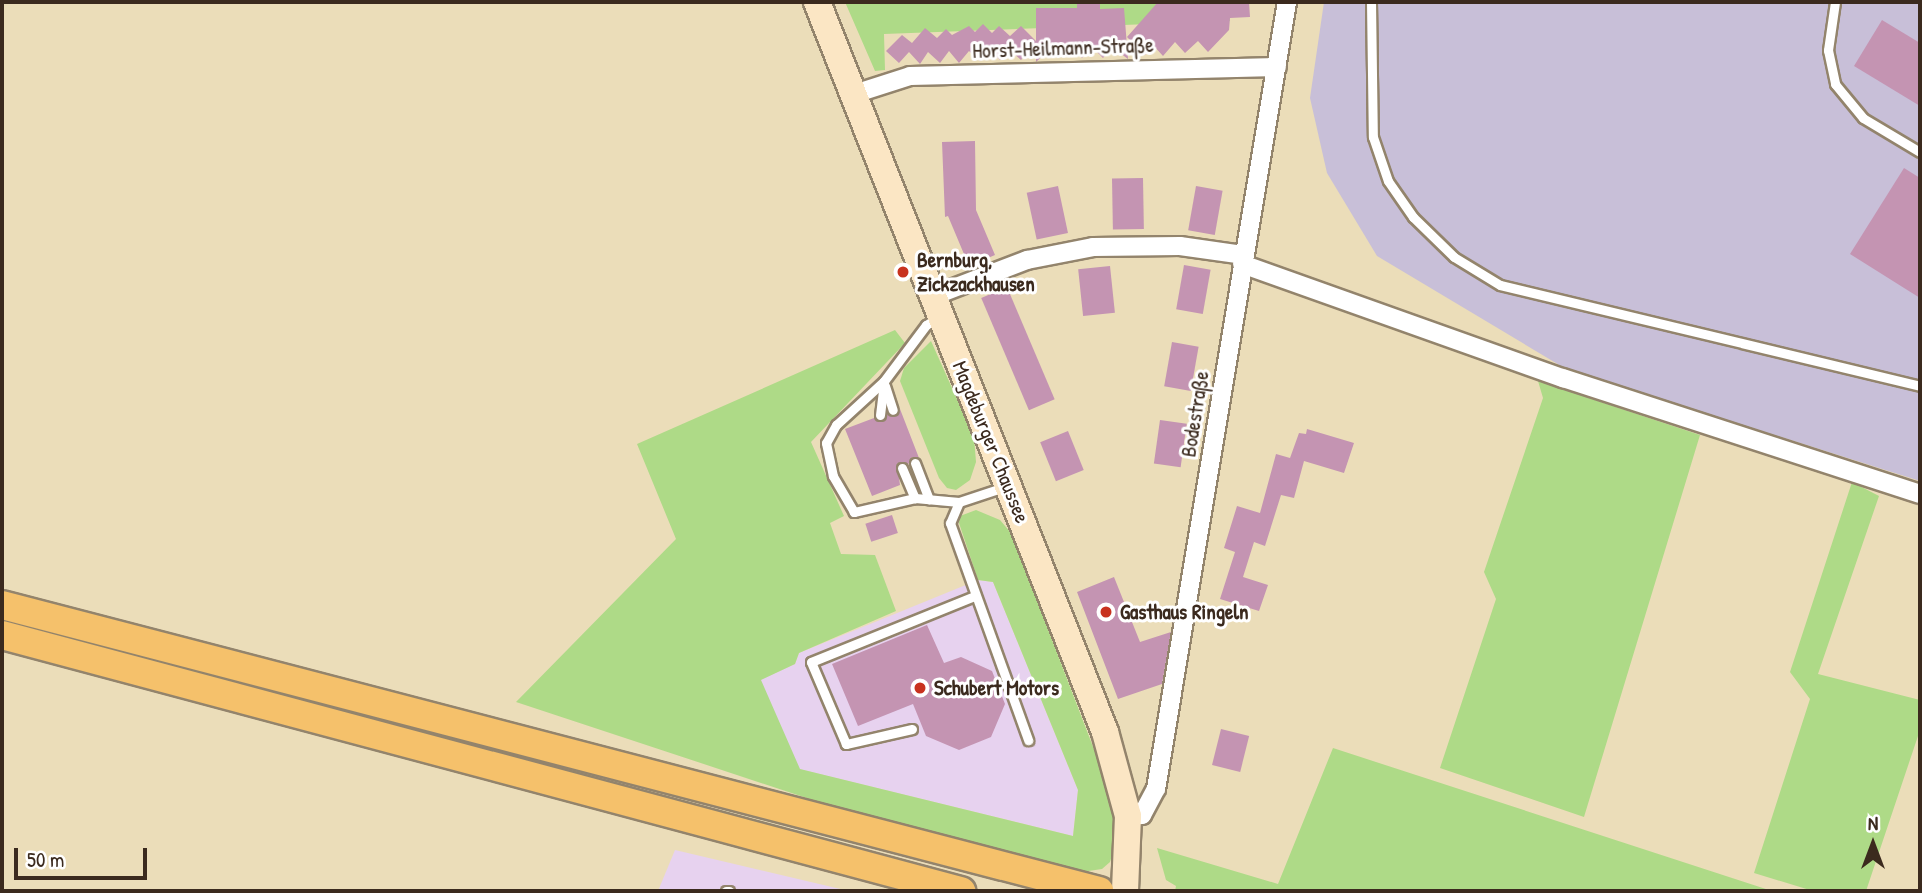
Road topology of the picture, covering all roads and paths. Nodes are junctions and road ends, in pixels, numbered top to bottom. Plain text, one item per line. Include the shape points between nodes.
1 (817, 2) edge
2 (1287, 2) edge
3 (1371, 2) edge
4 (1835, 2) edge
5 (1277, 67) junction
6 (854, 94) junction
7 (1920, 152) edge
8 (1243, 260) junction
9 (937, 306) junction
10 (884, 381) junction
11 (1920, 386) edge
12 (892, 410) dead end
13 (880, 415) dead end
14 (915, 463) dead end
15 (902, 468) dead end
16 (1008, 485) junction
17 (1920, 494) edge
18 (915, 498) junction
19 (929, 499) junction
20 (959, 502) junction
21 (974, 596) junction
22 (2, 605) edge
23 (2, 635) edge
24 (912, 729) dead end
25 (1028, 740) dead end
26 (1128, 816) junction
27 (961, 891) edge
28 (1100, 891) edge
29 (1125, 891) edge

1 - 6 main road, Magdeburger Chaussee
2 - 5 street, Bodestraße
3 - 11 lane via 1373,138 1388,181 1413,217 1454,257 1500,285
4 - 7 lane via 1828,50 1835,84 1863,118
5 - 6 street, Horst-Heilmann-Straße via 910,76
5 - 8 street, Bodestraße
6 - 9 main road, Magdeburger Chaussee
8 - 9 street via 1180,246 1093,247 1027,260
8 - 17 street via 1563,378
8 - 26 street, Bodestraße via 1156,789 1142,815
9 - 10 lane
9 - 16 main road, Magdeburger Chaussee
10 - 12 lane
10 - 13 lane
10 - 18 lane via 836,425 826,443 833,476 854,512
14 - 19 lane
15 - 18 lane
16 - 20 lane
16 - 26 main road, Magdeburger Chaussee via 1105,732
18 - 19 lane
19 - 20 lane
20 - 21 lane via 950,523
21 - 24 lane via 811,662 846,744
21 - 25 lane
22 - 28 main road
23 - 27 main road
26 - 29 main road, Magdeburger Chaussee

